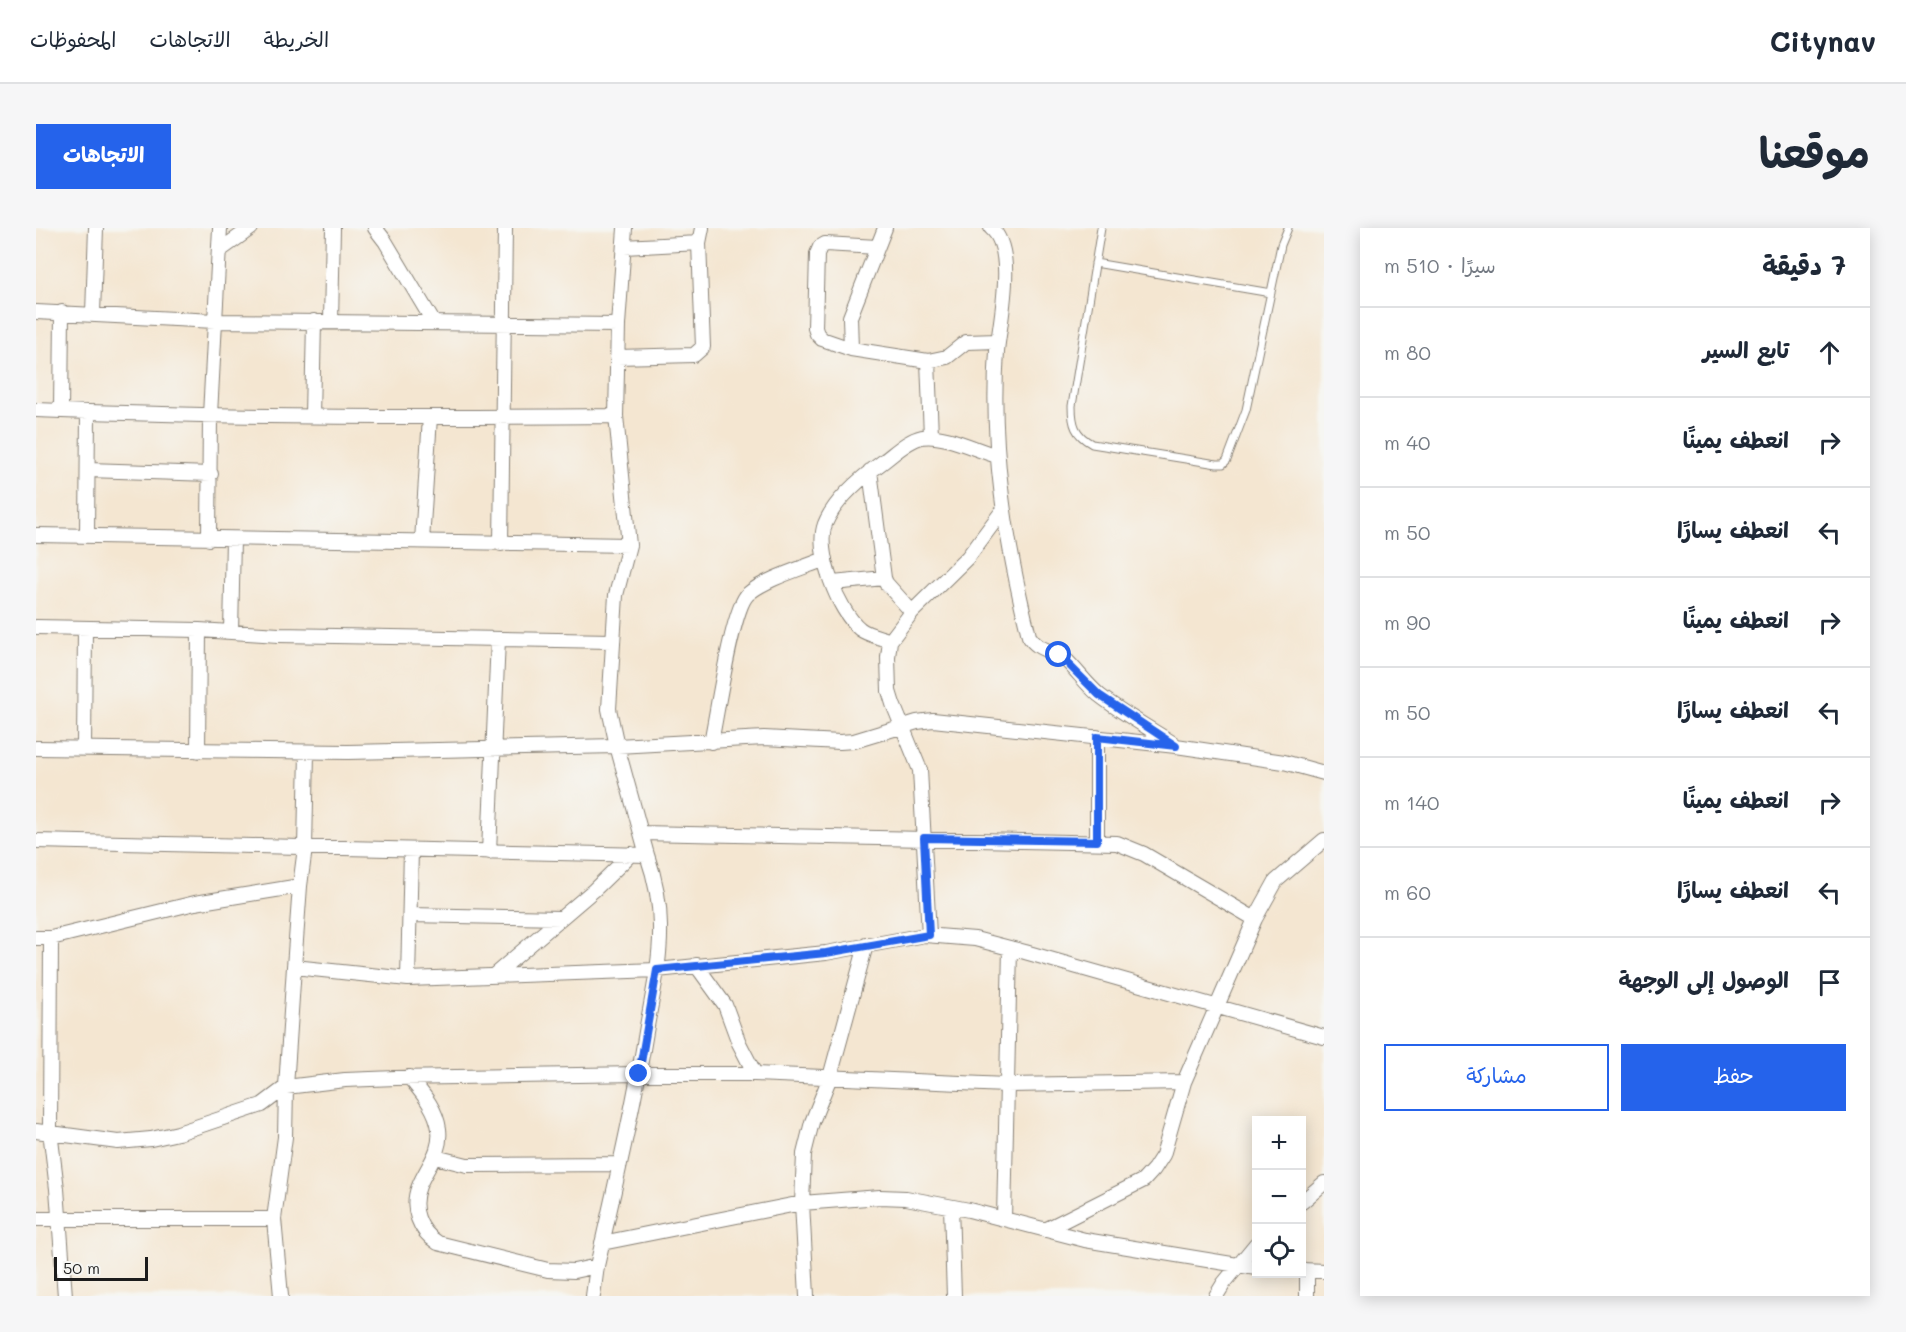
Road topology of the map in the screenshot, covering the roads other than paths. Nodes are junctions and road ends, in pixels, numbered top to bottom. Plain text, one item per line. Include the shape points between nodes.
1 (96, 228) edge
2 (220, 228) edge
3 (250, 228) edge
4 (333, 228) edge
5 (375, 228) edge
6 (505, 228) edge
7 (625, 228) edge
8 (702, 228) edge
9 (885, 228) edge
10 (991, 228) edge
11 (1101, 228) edge
12 (1288, 228) edge
13 (699, 243) junction
14 (877, 247) junction
15 (624, 248) junction
16 (219, 251) junction
17 (1095, 263) junction
18 (1271, 293) junction
19 (36, 312) edge
20 (62, 312) junction
21 (93, 313) junction
22 (215, 321) junction
23 (314, 321) junction
24 (332, 321) junction
25 (434, 323) junction
26 (503, 324) junction
27 (618, 325) junction
28 (998, 341) junction
29 (851, 349) junction
30 (617, 357) junction
31 (928, 361) junction
32 (36, 410) edge
33 (61, 411) junction
34 (88, 412) junction
35 (210, 416) junction
36 (312, 416) junction
37 (616, 416) junction
38 (430, 417) junction
39 (502, 417) junction
40 (931, 436) junction
41 (996, 456) junction
42 (88, 470) junction
43 (870, 471) junction
44 (211, 474) junction
45 (1003, 510) junction
46 (36, 535) edge
47 (87, 535) junction
48 (209, 539) junction
49 (233, 539) junction
50 (422, 541) junction
51 (501, 544) junction
52 (628, 545) junction
53 (825, 559) junction
54 (884, 578) junction
55 (833, 584) junction
56 (912, 612) junction
57 (36, 627) edge
58 (85, 628) junction
59 (199, 630) junction
60 (231, 632) junction
61 (498, 639) junction
62 (612, 641) junction
63 (890, 641) junction
64 (902, 726) junction
65 (1097, 737) junction
66 (711, 742) junction
67 (1176, 746) junction
68 (616, 747) junction
69 (36, 748) edge
70 (84, 748) junction
71 (493, 750) junction
72 (198, 751) junction
73 (307, 752) junction
74 (1324, 773) edge
75 (641, 833) junction
76 (924, 838) junction
77 (1324, 840) edge
78 (36, 841) edge
79 (1097, 841) junction
80 (305, 848) junction
81 (411, 850) junction
82 (489, 852) junction
83 (631, 854) junction
84 (647, 855) junction
85 (300, 886) junction
86 (410, 915) junction
87 (560, 918) junction
88 (1255, 919) junction
89 (929, 935) junction
90 (36, 938) edge
91 (51, 938) junction
92 (866, 945) junction
93 (1010, 948) junction
94 (696, 965) junction
95 (294, 967) junction
96 (657, 970) junction
97 (493, 976) junction
98 (408, 979) junction
99 (1217, 1007) junction
100 (43, 1033) edge
101 (1324, 1037) edge
102 (639, 1074) junction
103 (755, 1074) junction
104 (409, 1077) junction
105 (830, 1077) junction
106 (1184, 1082) junction
107 (1006, 1085) junction
108 (286, 1087) junction
109 (43, 1131) edge
110 (435, 1157) junction
111 (620, 1164) junction
112 (1324, 1183) edge
113 (1306, 1199) edge
114 (802, 1203) junction
115 (951, 1207) junction
116 (36, 1219) edge
117 (59, 1219) junction
118 (1004, 1219) junction
119 (274, 1220) junction
120 (1045, 1230) junction
121 (602, 1243) junction
122 (1252, 1250) edge
123 (1239, 1265) junction
124 (597, 1266) junction
125 (1252, 1267) edge
126 (1306, 1270) edge
127 (1324, 1271) edge
128 (1306, 1278) edge
129 (65, 1296) edge
130 (281, 1296) edge
131 (593, 1296) edge
132 (807, 1296) edge
133 (954, 1296) edge
134 (1216, 1296) edge
135 (1308, 1296) edge

1 - 21 street
2 - 16 street
3 - 16 street
4 - 24 street
5 - 25 street
6 - 26 street
7 - 15 street
8 - 13 street
9 - 14 street
10 - 28 street via 1004,253
11 - 17 lane
12 - 18 lane
13 - 15 street
13 - 30 street via 704,347 694,355
14 - 29 street via 850,316
14 - 29 street via 825,244 818,254 817,334
15 - 27 street
16 - 22 street
17 - 18 lane
17 - 18 lane via 1072,406 1076,432 1092,444 1223,464 1246,410
19 - 20 street
20 - 21 street
20 - 33 street
21 - 22 street
22 - 23 street
22 - 35 street
23 - 24 street
23 - 36 street
24 - 25 street
25 - 26 street
26 - 27 street
26 - 39 street
27 - 30 street
28 - 31 street via 966,342 947,357
28 - 41 street
29 - 31 street
30 - 37 street
31 - 40 street
32 - 33 street
33 - 34 street
34 - 35 street
34 - 42 street
35 - 36 street
35 - 44 street
36 - 38 street
37 - 39 street
37 - 52 street
38 - 39 street
38 - 50 street
39 - 51 street
40 - 41 street
40 - 43 street via 913,440
41 - 45 street
42 - 44 street
42 - 47 street
43 - 53 street via 833,510 825,525
43 - 54 street
44 - 48 street
45 - 56 street via 968,557
45 - 67 street via 1016,582 1033,643 1066,661 1099,695
46 - 47 street
47 - 48 street
48 - 49 street
49 - 50 street
49 - 60 street
50 - 51 street
51 - 52 street
52 - 62 street via 616,596
53 - 55 street
53 - 66 street via 757,587 746,596 736,617
54 - 55 street
54 - 56 street
55 - 63 street via 854,622 862,630
56 - 63 street
57 - 58 street
58 - 59 street
58 - 70 street
59 - 60 street
59 - 72 street
60 - 61 street
61 - 62 street
61 - 71 street
62 - 68 street via 609,709
63 - 64 street via 889,692
64 - 65 street via 946,721
64 - 66 street via 854,741 764,738
64 - 76 street via 920,770
65 - 67 street
65 - 79 street
66 - 68 street
67 - 74 street via 1284,762
68 - 71 street
68 - 75 street
69 - 70 street
70 - 72 street
71 - 73 street
71 - 82 street
72 - 73 street
73 - 80 street
75 - 76 street
75 - 84 street
76 - 79 street
76 - 89 street
77 - 88 street via 1276,881
78 - 80 street
79 - 88 street via 1129,846
80 - 81 street
80 - 85 street
81 - 82 street
81 - 86 street
82 - 83 street
83 - 84 street
83 - 87 street
84 - 96 street via 660,914
85 - 91 street via 195,903
85 - 95 street
86 - 87 street
86 - 98 street
87 - 97 street
88 - 99 street
89 - 92 street
89 - 93 street via 975,939
90 - 91 street
91 - 100 street
92 - 94 street
92 - 105 street
93 - 99 street
93 - 107 street
94 - 96 street
94 - 103 street via 725,1005
95 - 98 street
95 - 108 street
96 - 97 street
96 - 102 street
97 - 98 street
99 - 101 street
99 - 106 street
100 - 109 street
102 - 103 street
102 - 104 street
102 - 111 street
103 - 105 street
104 - 108 street
104 - 110 street via 436,1115 439,1146
105 - 107 street
105 - 114 street via 804,1154
106 - 107 street
106 - 120 street via 1163,1155 1154,1170 1144,1180
107 - 118 street
108 - 109 street via 262,1106 151,1139 118,1142
108 - 119 street via 285,1137
109 - 117 street via 57,1189
110 - 111 street via 467,1165
110 - 124 street via 418,1187 416,1201 421,1228 428,1237 438,1243 548,1270 574,1271
111 - 121 street
112 - 113 street
114 - 115 street via 879,1197
114 - 121 street
114 - 132 street
115 - 118 street
115 - 133 street
116 - 117 street
117 - 119 street
117 - 129 street
118 - 120 street
119 - 130 street
120 - 123 street via 1094,1242
121 - 124 street
122 - 123 street
123 - 125 street
123 - 134 street
124 - 131 street
126 - 127 street
128 - 135 street

